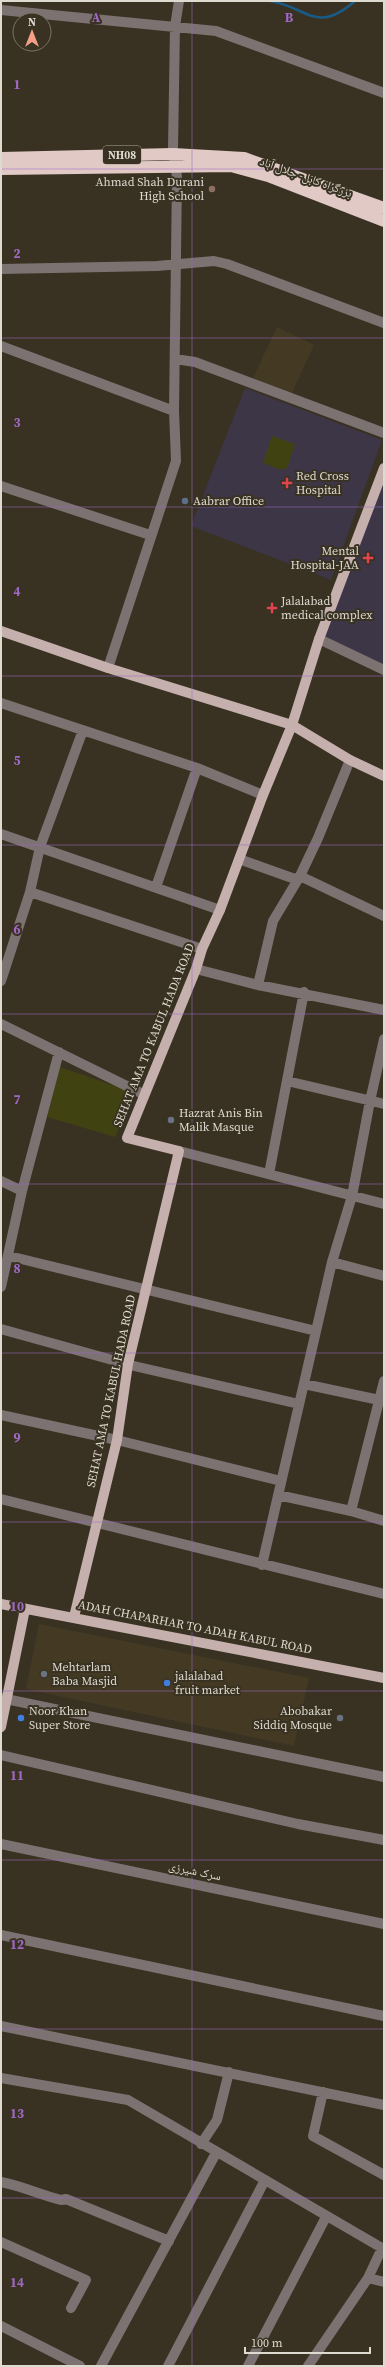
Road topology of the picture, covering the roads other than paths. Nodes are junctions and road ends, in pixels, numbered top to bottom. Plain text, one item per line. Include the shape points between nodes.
1 (179, 1) edge
2 (1, 10) edge
3 (175, 26) junction
4 (384, 93) edge
5 (173, 154) junction
6 (1, 158) edge
7 (1, 168) edge
8 (177, 168) junction
9 (384, 208) edge
10 (384, 221) edge
11 (174, 264) junction
12 (1, 269) edge
13 (384, 323) edge
14 (1, 346) edge
15 (175, 359) junction
16 (174, 411) junction
17 (384, 433) edge
18 (384, 468) edge
19 (1, 486) edge
20 (150, 534) junction
21 (1, 631) edge
22 (319, 639) junction
23 (108, 668) junction
24 (384, 670) edge
25 (1, 703) edge
26 (292, 725) junction
27 (83, 730) junction
28 (350, 760) junction
29 (197, 768) junction
30 (384, 776) edge
31 (263, 795) junction
32 (1, 834) edge
33 (40, 847) junction
34 (238, 860) junction
35 (300, 876) junction
36 (156, 887) junction
37 (30, 892) junction
38 (220, 910) junction
39 (384, 916) edge
40 (202, 949) junction
41 (196, 969) junction
42 (1, 981) edge
43 (258, 985) junction
44 (304, 992) junction
45 (384, 1010) edge
46 (2, 1028) edge
47 (384, 1039) edge
48 (59, 1052) junction
49 (287, 1082) junction
50 (143, 1094) junction
51 (370, 1101) junction
52 (384, 1104) edge
53 (179, 1151) junction
54 (269, 1174) junction
55 (1, 1181) edge
56 (22, 1191) junction
57 (352, 1196) junction
58 (384, 1204) edge
59 (9, 1256) junction
60 (332, 1262) junction
61 (384, 1276) edge
62 (1, 1288) edge
63 (146, 1290) junction
64 (1, 1329) edge
65 (316, 1331) junction
66 (128, 1364) junction
67 (384, 1381) edge
68 (304, 1384) junction
69 (382, 1400) edge
70 (299, 1404) junction
71 (1, 1415) edge
72 (117, 1440) junction
73 (281, 1481) junction
74 (278, 1495) junction
75 (1, 1498) edge
76 (351, 1511) junction
77 (384, 1520) edge
78 (96, 1522) junction
79 (262, 1565) junction
80 (384, 1594) edge
81 (1, 1604) edge
82 (26, 1609) junction
83 (74, 1617) junction
84 (384, 1678) edge
85 (4, 1699) edge
86 (1, 1727) edge
87 (1, 1755) edge
88 (384, 1777) edge
89 (384, 1840) edge
90 (1, 1844) edge
91 (384, 1924) edge
92 (1, 1935) edge
93 (384, 2016) edge
94 (1, 2026) edge
95 (229, 2072) junction
96 (1, 2078) edge
97 (323, 2092) junction
98 (384, 2105) edge
99 (201, 2144) junction
100 (216, 2153) junction
101 (384, 2175) edge
102 (266, 2180) junction
103 (1, 2182) edge
104 (326, 2217) junction
105 (169, 2241) junction
106 (1, 2242) edge
107 (368, 2278) junction
108 (384, 2282) edge
109 (71, 2308) dead end
110 (1, 2326) edge
111 (80, 2366) edge
112 (101, 2366) edge
113 (168, 2366) edge
114 (248, 2366) edge
115 (308, 2366) edge

1 - 3 street
2 - 3 street
3 - 4 street via 232,35
3 - 5 street
5 - 6 highway, بزرگراه کابل- جلال آباد / NH08
5 - 8 street
5 - 9 highway, بزرگراه کابل- جلال آباد / NH08 via 244,158
7 - 8 highway, بزرگراه کابل- جلال آباد / NH08
8 - 10 highway, بزرگراه کابل- جلال آباد / NH08 via 231,166 268,176
8 - 11 street
11 - 12 street
11 - 13 street via 214,261 227,264
11 - 15 street
14 - 16 street
15 - 16 street
15 - 17 street via 195,362
16 - 20 street via 176,461
18 - 22 main road, SEHAT AMA TO KABUL HADA ROAD
19 - 20 street
20 - 23 street
21 - 23 main road
22 - 24 street
22 - 26 main road, SEHAT AMA TO KABUL HADA ROAD
23 - 26 main road
25 - 27 street
26 - 28 main road
26 - 31 main road, SEHAT AMA TO KABUL HADA ROAD
27 - 29 street
27 - 33 street
28 - 30 main road
28 - 35 street
29 - 31 street
29 - 36 street
31 - 34 main road, SEHAT AMA TO KABUL HADA ROAD
32 - 33 street
33 - 36 street
33 - 37 street
34 - 35 street via 295,879
34 - 38 main road, SEHAT AMA TO KABUL HADA ROAD
35 - 39 street
35 - 43 street via 273,921
36 - 38 street
37 - 40 street
37 - 42 street
38 - 40 main road, SEHAT AMA TO KABUL HADA ROAD
40 - 41 main road, SEHAT AMA TO KABUL HADA ROAD
41 - 43 street
41 - 50 main road, SEHAT AMA TO KABUL HADA ROAD
43 - 44 street
44 - 45 street
44 - 49 street
46 - 48 street
47 - 51 street
48 - 50 street
48 - 56 street
49 - 51 street
49 - 54 street
50 - 53 main road, SEHAT AMA TO KABUL HADA ROAD via 127,1138
51 - 52 street
51 - 57 street
53 - 54 street
53 - 63 main road, SEHAT AMA TO KABUL HADA ROAD
54 - 57 street
55 - 56 street
56 - 59 street
57 - 58 street
57 - 60 street
59 - 62 street
59 - 63 street
60 - 61 street
60 - 65 street
63 - 65 street
63 - 66 main road, SEHAT AMA TO KABUL HADA ROAD
64 - 66 street
65 - 68 street
66 - 70 street
66 - 72 main road, SEHAT AMA TO KABUL HADA ROAD
67 - 69 street
68 - 69 street
68 - 70 street
69 - 76 street
70 - 73 street
71 - 72 street
72 - 73 street
72 - 78 main road, SEHAT AMA TO KABUL HADA ROAD
73 - 74 street
74 - 76 street
74 - 79 street
75 - 78 street
76 - 77 street
78 - 79 street
78 - 83 main road, SEHAT AMA TO KABUL HADA ROAD
79 - 80 street
81 - 82 main road, ADAH CHAPARHAR TO ADAH KABUL ROAD
82 - 83 main road, ADAH CHAPARHAR TO ADAH KABUL ROAD
82 - 85 main road
83 - 84 main road, ADAH CHAPARHAR TO ADAH KABUL ROAD
85 - 86 main road
85 - 88 street
87 - 89 street via 311,1827
90 - 91 street, سرک شیرزی
92 - 93 street
94 - 95 street
95 - 97 street
95 - 99 street via 217,2120
96 - 99 street via 128,2100
97 - 98 street
97 - 101 street via 313,2136
99 - 100 street
100 - 102 street
100 - 105 street
102 - 104 street
102 - 113 street
103 - 105 street via 18,2185 26,2191 66,2199
104 - 107 street via 382,2248
104 - 114 street
105 - 112 street
106 - 109 street via 86,2280
107 - 108 street
107 - 115 street
110 - 111 street

